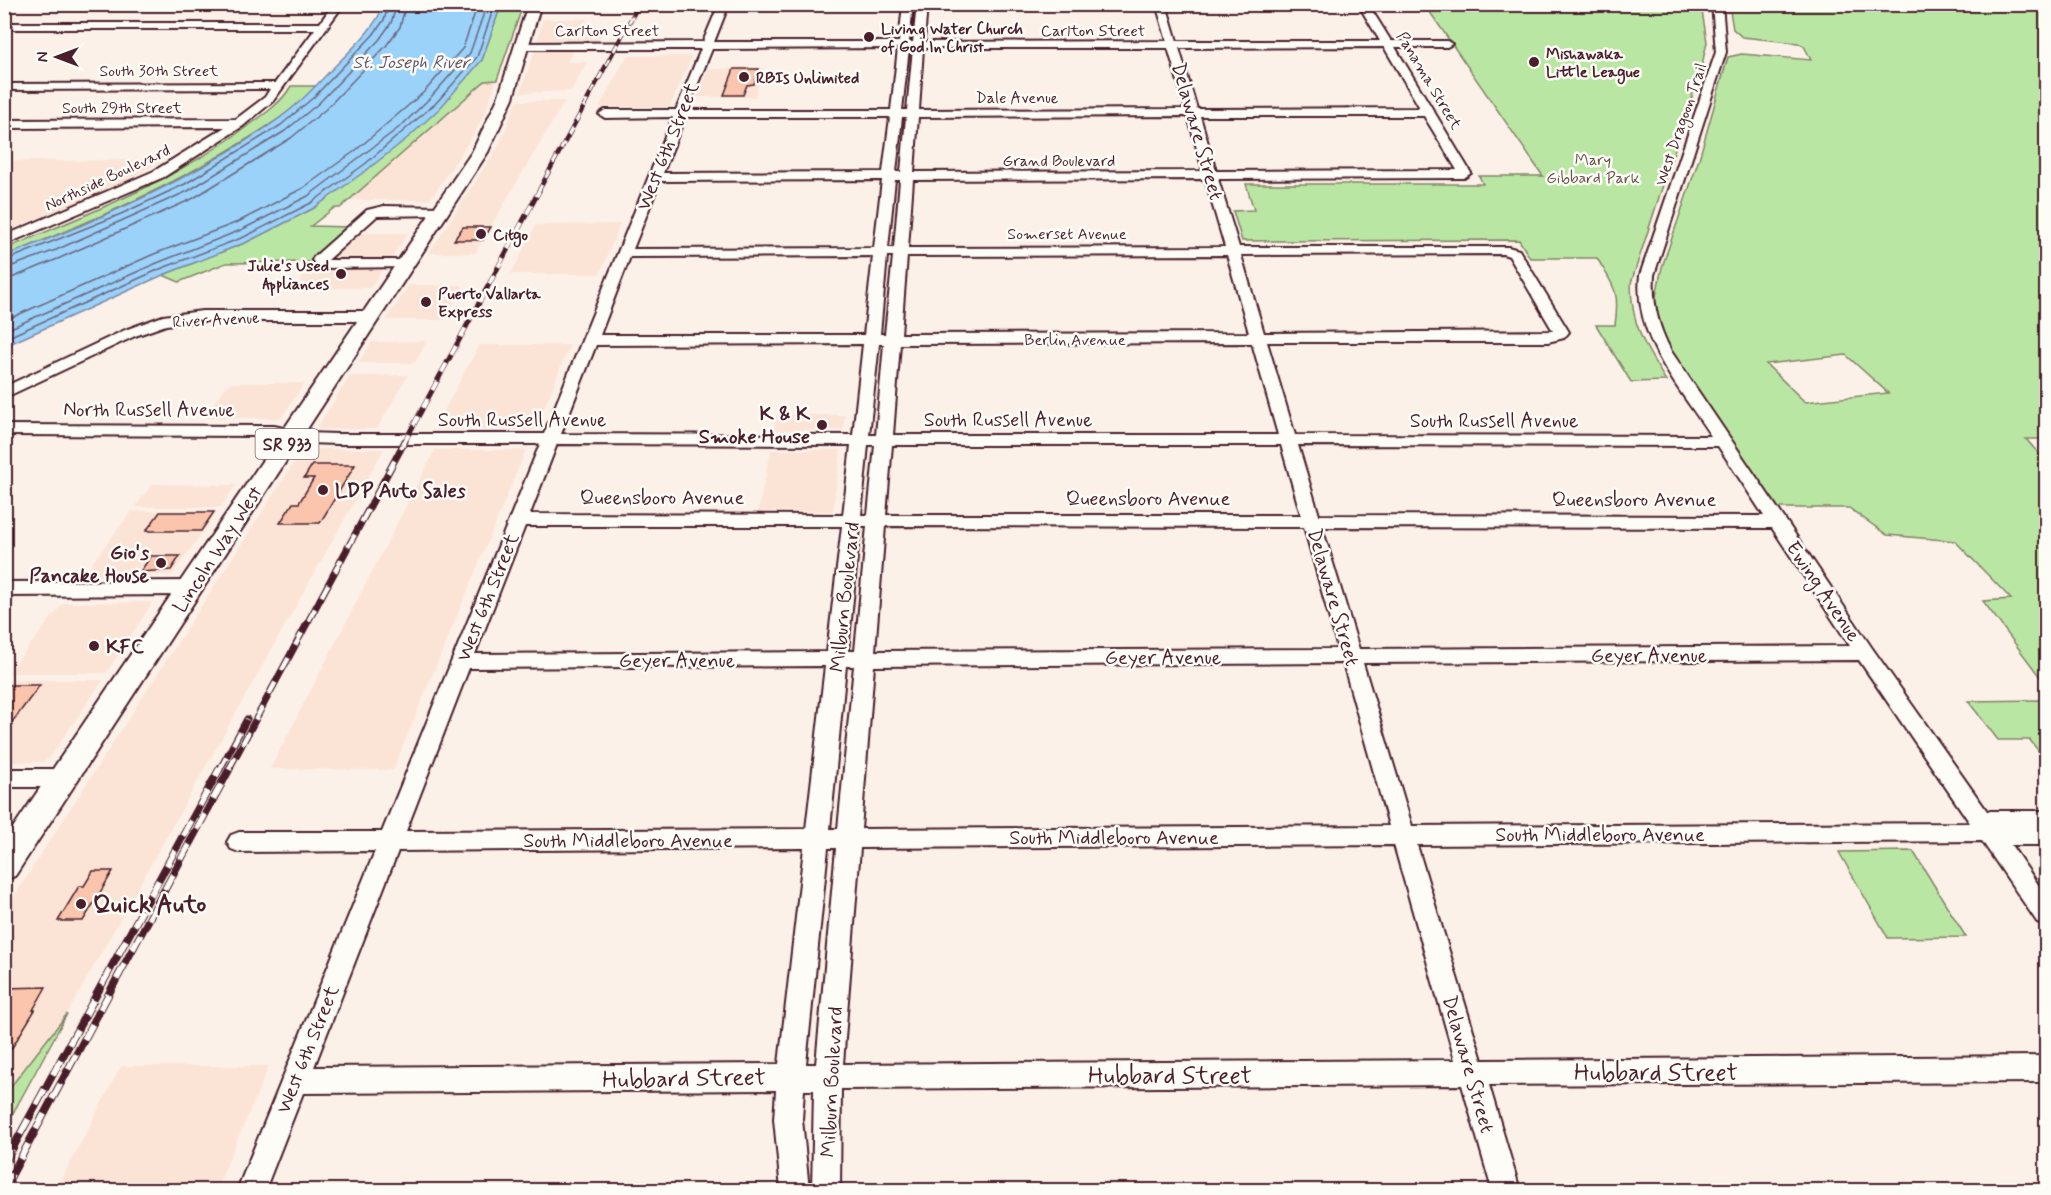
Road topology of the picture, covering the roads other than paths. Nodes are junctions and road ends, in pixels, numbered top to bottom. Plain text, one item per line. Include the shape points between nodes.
1 (339, 4) edge
2 (535, 4) edge
3 (724, 4) edge
4 (908, 4) edge
5 (922, 4) edge
6 (1161, 4) edge
7 (1363, 4) edge
8 (1717, 4) edge
9 (4, 26) edge
10 (324, 26) junction
11 (1172, 44) junction
12 (1386, 44) junction
13 (1447, 44) dead end
14 (708, 45) junction
15 (911, 45) junction
16 (524, 46) junction
17 (278, 86) junction
18 (4, 87) edge
19 (1428, 112) junction
20 (904, 113) junction
21 (1192, 113) junction
22 (605, 114) dead end
23 (680, 114) junction
24 (239, 123) junction
25 (4, 124) edge
26 (1464, 174) joint
27 (1211, 176) junction
28 (655, 177) junction
29 (898, 177) junction
30 (442, 211) junction
31 (4, 241) edge
32 (1232, 251) junction
33 (1654, 251) joint
34 (624, 252) junction
35 (891, 252) junction
36 (406, 264) junction
37 (372, 316) junction
38 (1559, 335) joint
39 (1258, 338) junction
40 (872, 339) junction
41 (893, 339) junction
42 (590, 340) junction
43 (4, 393) edge
44 (4, 430) edge
45 (293, 435) junction
46 (550, 440) junction
47 (861, 440) junction
48 (884, 440) junction
49 (1287, 440) junction
50 (1724, 441) junction
51 (518, 520) junction
52 (852, 520) junction
53 (877, 520) junction
54 (1311, 521) junction
55 (1778, 522) junction
56 (192, 588) junction
57 (4, 589) edge
58 (1865, 653) junction
59 (1351, 657) junction
60 (837, 659) junction
61 (866, 659) junction
62 (462, 661) junction
63 (4, 778) edge
64 (64, 778) junction
65 (2046, 820) edge
66 (1987, 829) junction
67 (1401, 835) junction
68 (2046, 836) edge
69 (818, 839) junction
70 (850, 839) junction
71 (389, 841) junction
72 (239, 842) dead end
73 (4, 867) edge
74 (2046, 915) edge
75 (2046, 1069) edge
76 (1472, 1073) junction
77 (791, 1076) junction
78 (828, 1076) junction
79 (294, 1080) junction
80 (251, 1191) edge
81 (795, 1191) edge
82 (826, 1191) edge
83 (1506, 1191) edge

1 - 10 street, Northside Boulevard
2 - 16 main road, Lincoln Way West / SR 933
3 - 14 street, West 6th Street
4 - 15 street, Milburn Boulevard
5 - 15 street, Milburn Boulevard
6 - 11 street, Delaware Street
7 - 12 street, Panama Street
8 - 33 street, West Dragoon Trail via 1721,52
9 - 10 street
10 - 17 street, Northside Boulevard
11 - 12 street, Carlton Street
11 - 15 street, Carlton Street
11 - 21 street, Delaware Street
12 - 13 street, Carlton Street
12 - 19 street, Panama Street
14 - 15 street, Carlton Street
14 - 16 street, Carlton Street
14 - 23 street, West 6th Street
15 - 20 street, Milburn Boulevard
16 - 30 main road, Lincoln Way West / SR 933 via 496,123
17 - 18 street, South 30th Street
17 - 24 street, Northside Boulevard via 269,99
19 - 21 street, Dale Avenue
19 - 26 street, Panama Street
20 - 21 street, Dale Avenue
20 - 23 street, Dale Avenue
20 - 29 street, Milburn Boulevard
21 - 27 street, Delaware Street
22 - 23 street, Dale Avenue
23 - 28 street, West 6th Street
24 - 25 street, South 29th Street
24 - 31 street, Northside Boulevard via 159,174
26 - 27 street, Grand Boulevard
27 - 29 street, Grand Boulevard
27 - 32 street, Delaware Street
28 - 29 street, Grand Boulevard
28 - 34 street, West 6th Street
29 - 35 street, Milburn Boulevard
30 - 36 main road, Lincoln Way West / SR 933
30 - 36 street via 372,213 319,260 323,264
32 - 35 street, Somerset Avenue
32 - 38 street, Somerset Avenue via 1509,251 1560,328
32 - 39 street, Delaware Street
33 - 50 street, Ewing Avenue via 1645,288 1650,324 1663,351
34 - 35 street, Somerset Avenue
34 - 42 street, West 6th Street
35 - 40 street, Milburn Boulevard
35 - 41 street, Milburn Boulevard
36 - 37 main road, Lincoln Way West / SR 933
37 - 43 street, River Avenue via 202,316 163,321
37 - 45 main road, Lincoln Way West / SR 933
38 - 39 street, Berlin Avenue
39 - 41 street, Berlin Avenue
39 - 49 street, Delaware Street
40 - 41 street, Berlin Avenue
40 - 42 street, Berlin Avenue
40 - 47 street, Milburn Boulevard
41 - 48 street, Milburn Boulevard
42 - 46 street, West 6th Street
44 - 45 street, North Russell Avenue via 274,431
45 - 46 street, South Russell Avenue via 317,439
45 - 56 main road, Lincoln Way West / SR 933
46 - 47 street, South Russell Avenue
46 - 51 street, West 6th Street
47 - 48 street, South Russell Avenue
47 - 52 street, Milburn Boulevard
48 - 49 street, South Russell Avenue
48 - 53 street, Milburn Boulevard
49 - 50 street, South Russell Avenue
49 - 54 street, Delaware Street
50 - 55 street, Ewing Avenue
51 - 52 street, Queensboro Avenue
51 - 62 street, West 6th Street
52 - 53 street, Queensboro Avenue
52 - 60 street, Milburn Boulevard
53 - 54 street, Queensboro Avenue
53 - 61 street, Milburn Boulevard
54 - 55 street, Queensboro Avenue
54 - 59 street, Delaware Street
55 - 58 street, Ewing Avenue
56 - 57 street
56 - 64 main road, Lincoln Way West / SR 933
58 - 59 street, Geyer Avenue
58 - 66 street, Ewing Avenue
59 - 61 street, Geyer Avenue
59 - 67 street, Delaware Street
60 - 61 street, Geyer Avenue
60 - 62 street, Geyer Avenue
60 - 69 street, Milburn Boulevard
61 - 70 street, Milburn Boulevard
62 - 71 street, West 6th Street
63 - 64 street
64 - 73 main road, Lincoln Way West / SR 933
65 - 66 street
66 - 67 street, South Middleboro Avenue
66 - 68 street
66 - 74 street, Ewing Avenue
67 - 70 street, South Middleboro Avenue
67 - 76 street, Delaware Street
69 - 70 street, South Middleboro Avenue
69 - 71 street, South Middleboro Avenue
69 - 77 street, Milburn Boulevard
70 - 78 street, Milburn Boulevard
71 - 72 street, South Middleboro Avenue
71 - 79 street, West 6th Street
75 - 76 street, Hubbard Street
76 - 78 street, Hubbard Street
76 - 83 street, Delaware Street
77 - 78 street, Hubbard Street
77 - 79 street, Hubbard Street
77 - 81 street, Milburn Boulevard via 788,1119
78 - 82 street, Milburn Boulevard
79 - 80 street, West 6th Street

